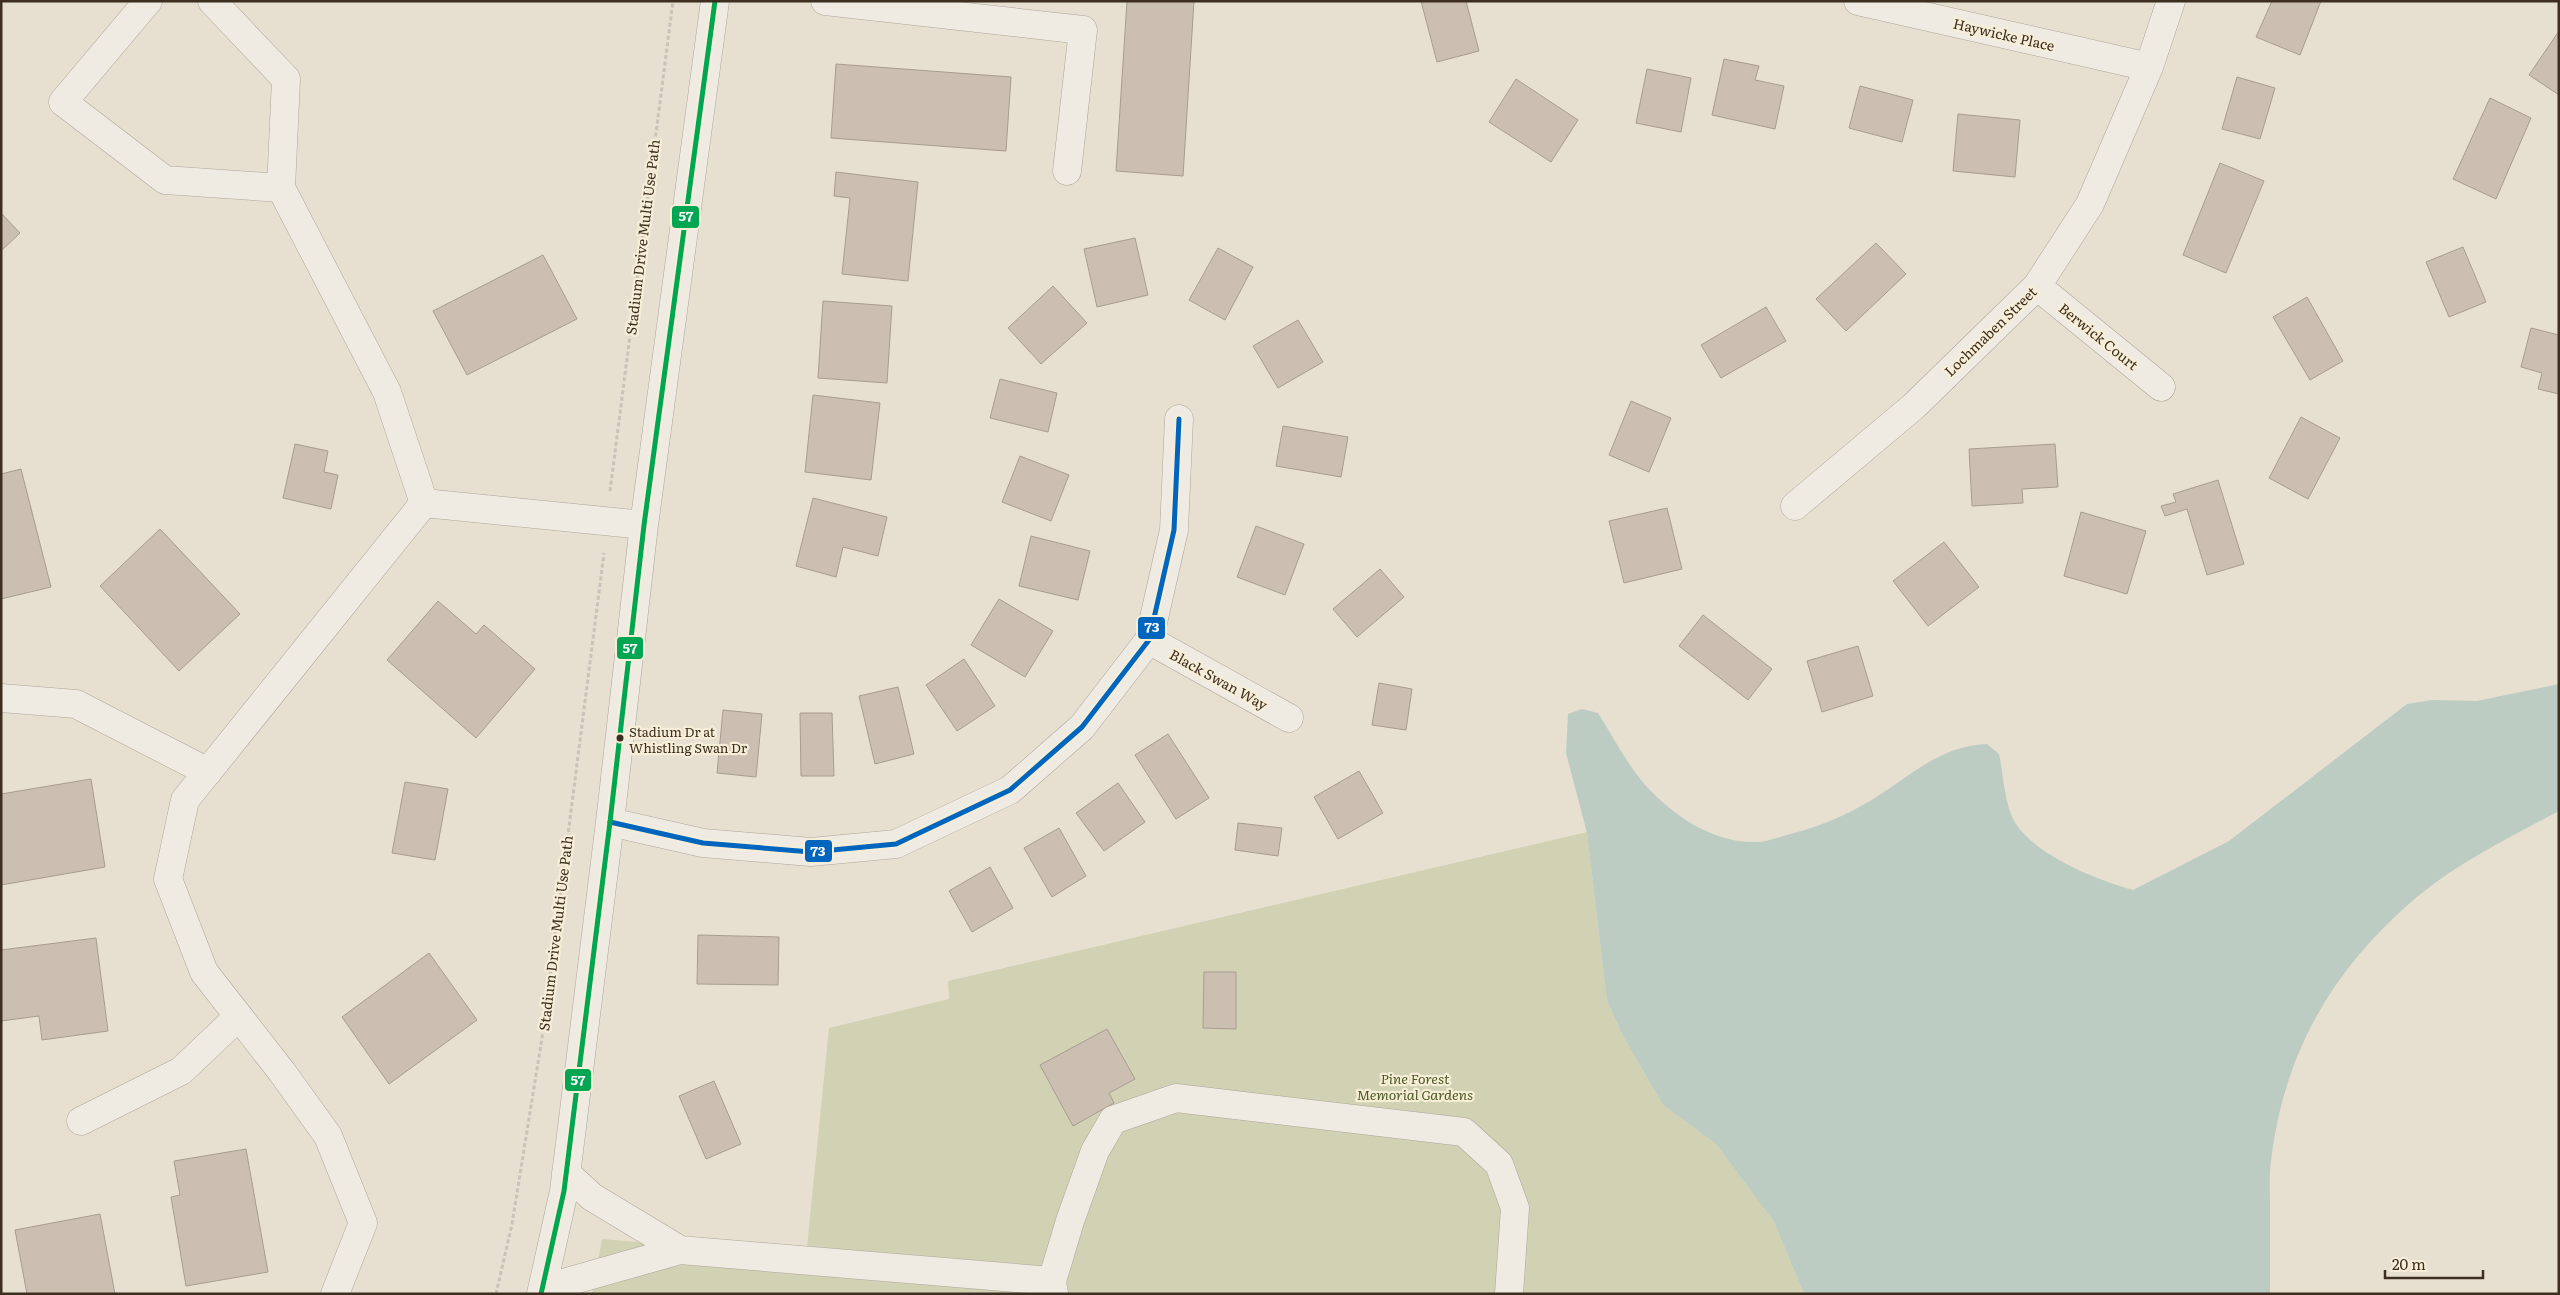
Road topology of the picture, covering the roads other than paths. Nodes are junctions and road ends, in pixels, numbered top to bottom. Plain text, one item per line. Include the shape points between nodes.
1 (148, 1) edge
2 (212, 1) edge
3 (715, 1) edge
4 (826, 1) edge
5 (1858, 1) edge
6 (2171, 1) edge
7 (2149, 67) junction
8 (1067, 171) dead end
9 (281, 188) junction
10 (2037, 286) junction
11 (2161, 387) dead end
12 (1179, 419) dead end
13 (424, 503) junction
14 (1796, 506) dead end
15 (644, 524) junction
16 (1149, 640) junction
17 (1, 698) edge
18 (1289, 718) dead end
19 (208, 772) junction
20 (610, 822) junction
21 (238, 1017) junction
22 (80, 1121) dead end
23 (566, 1173) junction
24 (680, 1250) junction
25 (1053, 1287) edge
26 (542, 1291) edge
27 (335, 1294) edge
28 (1509, 1294) edge

1 - 9 street via 63,102 165,180
2 - 9 street via 286,79
3 - 15 street
4 - 8 street via 1083,30
5 - 7 street, Haywicke Place
6 - 7 street, Lochmaben Street
7 - 10 street, Lochmaben Street via 2090,204
9 - 13 street via 387,392
10 - 11 street, Berwick Court
10 - 14 street, Lochmaben Street via 1914,406
12 - 16 street via 1174,530
13 - 15 street
13 - 19 street
15 - 20 street
16 - 18 street, Black Swan Way
16 - 20 street via 1082,727 1010,790 896,844 811,852 703,843
17 - 19 street via 76,704
19 - 21 street via 185,800 168,879 204,972
20 - 23 street
21 - 22 street via 181,1071
21 - 27 street via 328,1136 362,1223
23 - 24 street via 592,1197
23 - 26 street
24 - 25 street
24 - 26 street
25 - 28 street via 1095,1151 1113,1120 1176,1098 1464,1132 1499,1164 1515,1208

